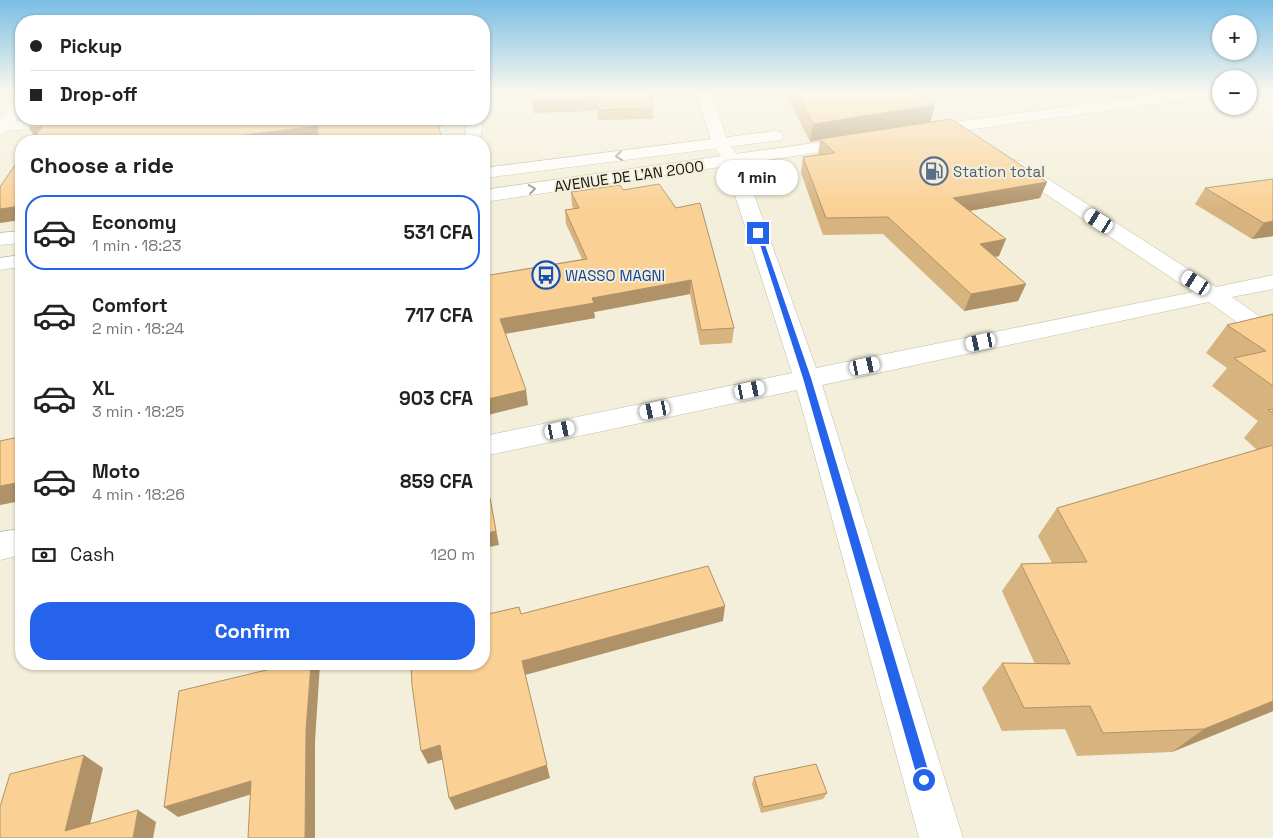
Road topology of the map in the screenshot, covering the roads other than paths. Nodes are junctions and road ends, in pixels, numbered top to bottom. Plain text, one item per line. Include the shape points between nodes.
1 (718, 130) edge
2 (929, 130) edge
3 (960, 130) edge
4 (788, 134) dead end
5 (906, 134) edge
6 (868, 140) edge
7 (726, 152) junction
8 (490, 172) edge
9 (490, 195) edge
10 (15, 237) edge
11 (0, 240) edge
12 (15, 262) edge
13 (0, 264) edge
14 (1273, 282) edge
15 (1212, 294) junction
16 (1273, 337) edge
17 (807, 378) junction
18 (490, 445) edge
19 (15, 543) edge
20 (0, 546) edge
21 (941, 838) edge

1 - 7 street
2 - 5 street
3 - 15 street
4 - 7 street, AVENUE DE L'AN 2000
6 - 7 street, AVENUE DE L'AN 2000
7 -> 8 street, AVENUE DE L'AN 2000
9 -> 7 street, AVENUE DE L'AN 2000
7 - 17 street
10 - 11 street
12 - 13 street
14 - 15 street
15 - 16 street
15 - 17 street
17 - 18 street
17 - 21 street
19 - 20 street

